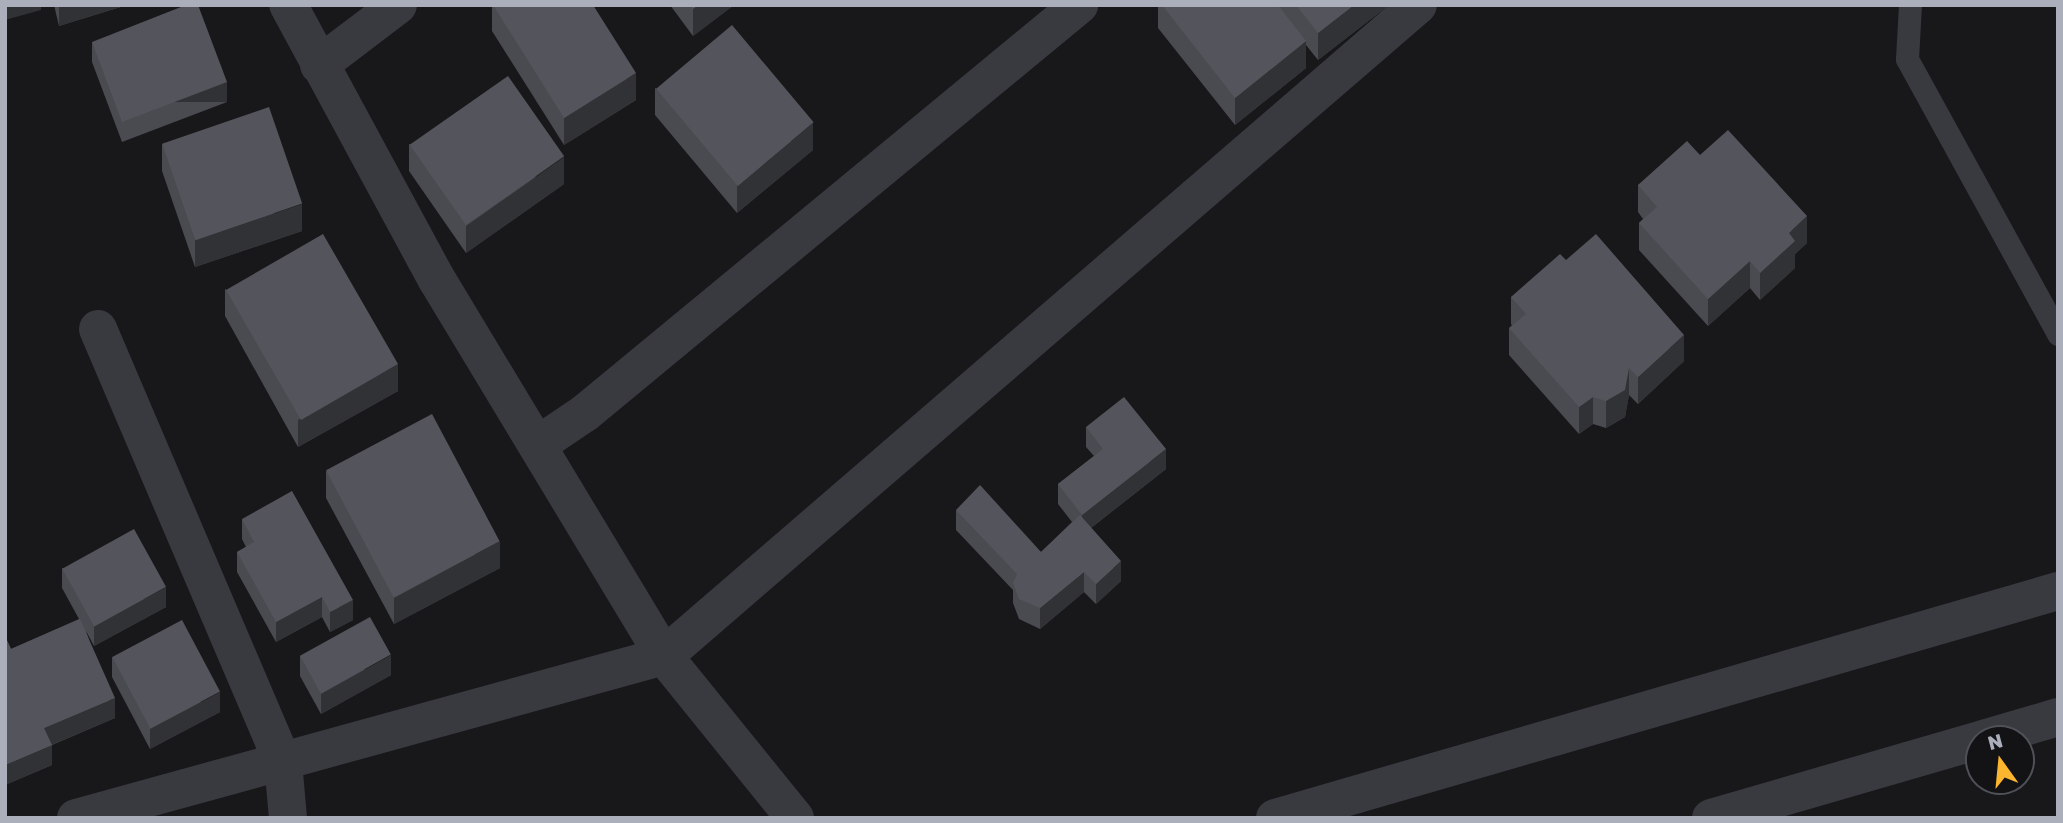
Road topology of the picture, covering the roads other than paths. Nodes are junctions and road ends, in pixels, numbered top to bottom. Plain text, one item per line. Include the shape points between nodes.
1 (288, 5) edge
2 (398, 5) edge
3 (1079, 5) edge
4 (1418, 5) edge
5 (1910, 5) edge
6 (320, 65) junction
7 (98, 329) dead end
8 (2058, 334) edge
9 (539, 444) junction
10 (2058, 591) edge
11 (664, 656) junction
12 (2058, 717) edge
13 (2031, 725) edge
14 (1965, 745) edge
15 (283, 762) junction
16 (76, 818) edge
17 (288, 818) edge
18 (794, 818) edge
19 (1275, 818) edge
20 (1710, 818) edge

1 - 6 street
2 - 6 street
3 - 9 street via 585,413
4 - 11 street
5 - 8 lane via 1907,59
6 - 9 street via 437,280
7 - 15 street
9 - 11 street
10 - 19 street
11 - 15 street
11 - 18 street
12 - 13 street
14 - 20 street
15 - 16 street
15 - 17 street

